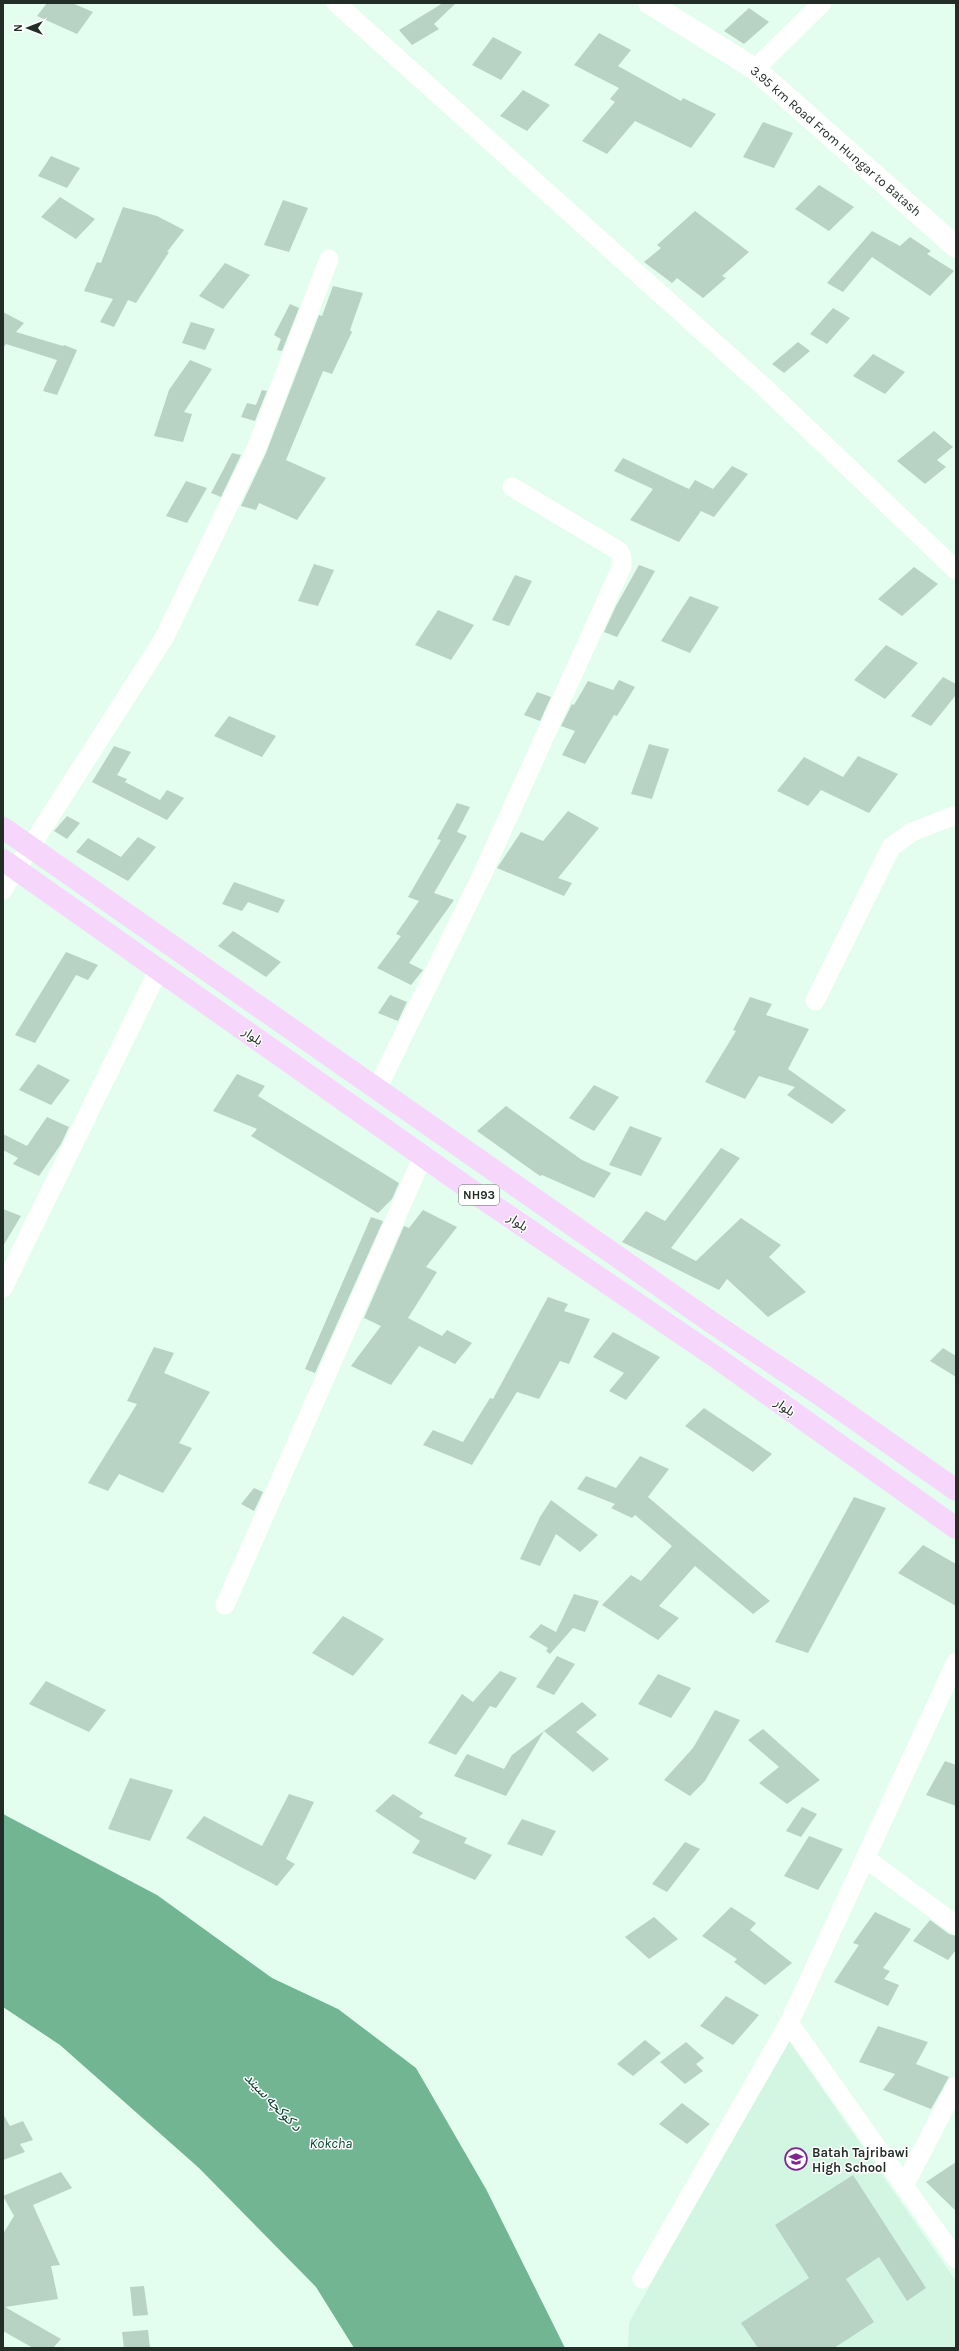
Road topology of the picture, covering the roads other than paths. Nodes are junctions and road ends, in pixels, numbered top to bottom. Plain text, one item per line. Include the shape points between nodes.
1 (336, 3) edge
2 (649, 3) edge
3 (822, 3) edge
4 (755, 69) junction
5 (956, 247) edge
6 (329, 259) dead end
7 (512, 487) dead end
8 (956, 570) edge
9 (956, 815) edge
10 (3, 828) edge
11 (31, 848) junction
12 (9, 865) edge
13 (3, 890) edge
14 (159, 969) junction
15 (815, 1001) dead end
16 (377, 1089) junction
17 (424, 1156) junction
18 (3, 1288) edge
19 (956, 1490) edge
20 (954, 1522) edge
21 (225, 1605) dead end
22 (956, 1662) edge
23 (865, 1858) junction
24 (956, 1925) edge
25 (789, 2023) junction
26 (956, 2086) edge
27 (904, 2186) junction
28 (956, 2259) edge
29 (642, 2279) dead end

1 - 8 street via 763,386
2 - 4 street, 3.95 km Road From Hungar to Batash
3 - 4 street
4 - 5 street, 3.95 km Road From Hungar to Batash
6 - 11 street via 256,450 164,638
7 - 16 street via 619,551 622,566 481,877
9 - 15 street via 912,832 891,847
10 - 11 main road, NH93
11 - 12 street
11 - 16 main road, NH93
12 - 13 street
12 - 14 main road, بلوار / NH93
14 - 17 main road, بلوار / NH93
14 - 18 street
16 - 19 main road, NH93
17 - 20 main road, بلوار / NH93
17 - 21 street
22 - 23 street
23 - 24 street
23 - 25 street
25 - 27 street
25 - 29 street
26 - 27 street
27 - 28 street

